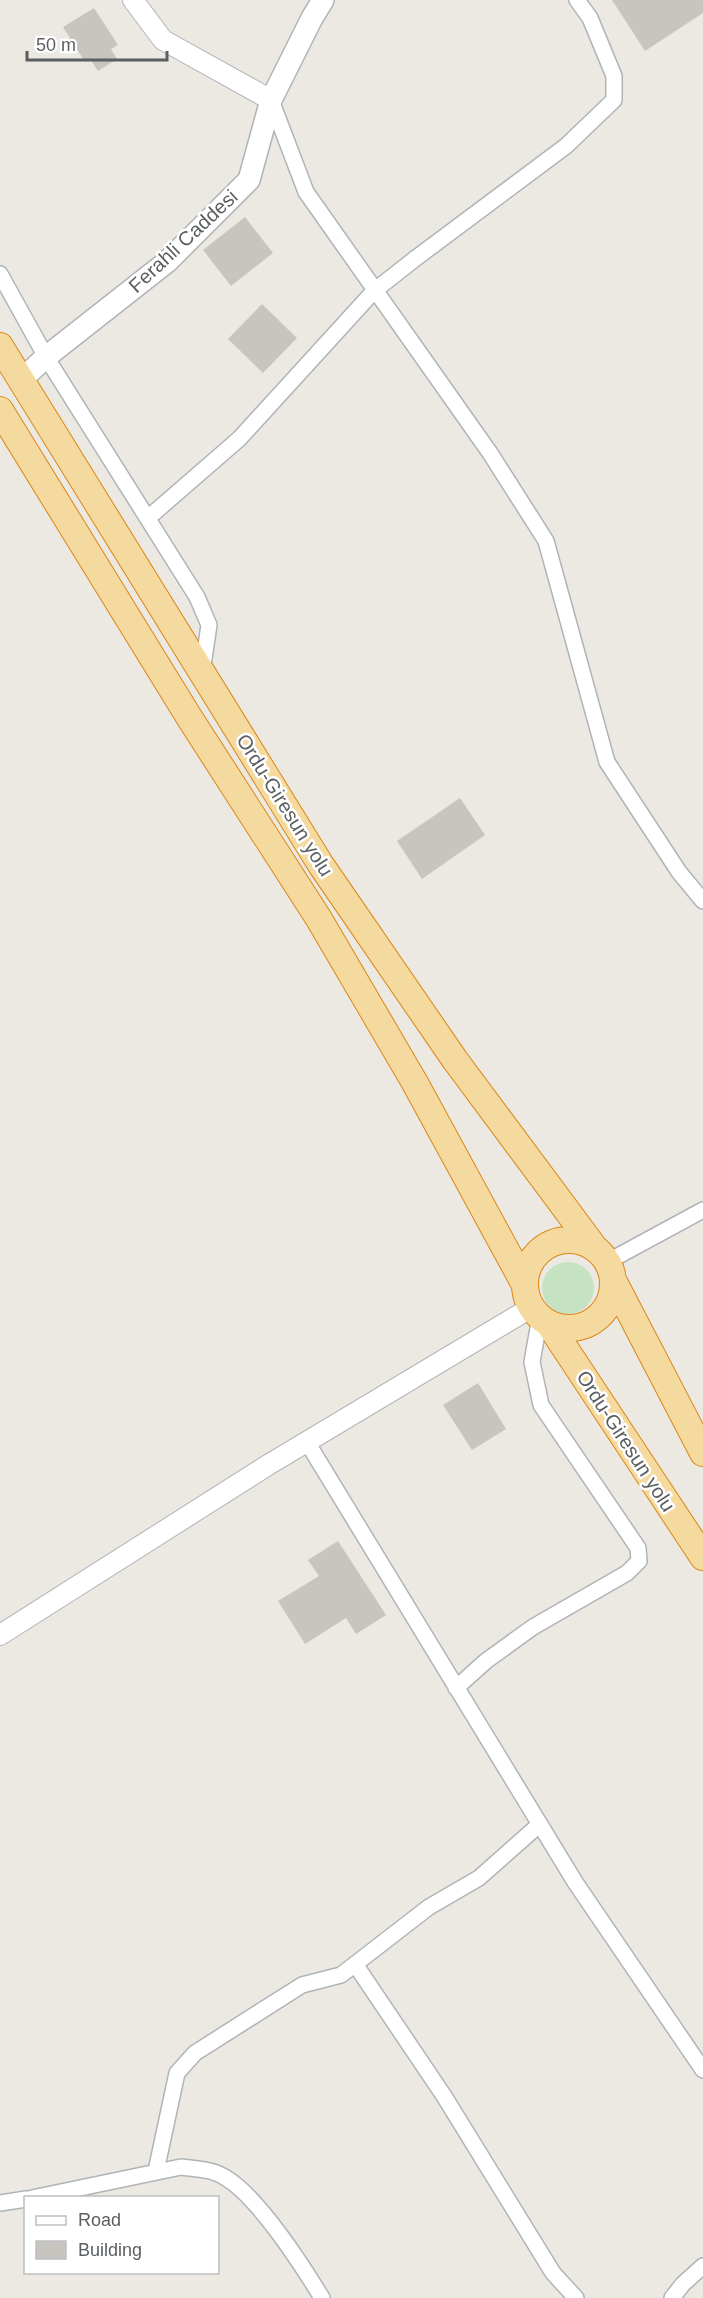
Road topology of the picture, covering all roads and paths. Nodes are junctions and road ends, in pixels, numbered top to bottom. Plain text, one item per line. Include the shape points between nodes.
1 (133, 0) edge
2 (323, 0) edge
3 (577, 0) edge
4 (272, 100) junction
5 (0, 274) edge
6 (374, 291) junction
7 (0, 346) edge
8 (46, 357) junction
9 (21, 380) junction
10 (0, 410) edge
11 (148, 518) junction
12 (202, 672) junction
13 (703, 901) edge
14 (703, 1210) edge
15 (605, 1263) junction
16 (537, 1308) junction
17 (307, 1442) junction
18 (703, 1453) edge
19 (703, 1557) edge
20 (0, 1635) edge
21 (456, 1688) junction
22 (540, 1824) junction
23 (355, 1964) junction
24 (703, 2070) edge
25 (156, 2171) junction
26 (41, 2196) edge
27 (24, 2199) edge
28 (0, 2204) edge
29 (703, 2266) edge
30 (322, 2298) edge
31 (576, 2298) edge
32 (672, 2298) edge

1 - 4 street via 163,40
2 - 4 main road, Ferahli Caddesi
3 - 6 street via 590,18 614,75 614,100 566,146
4 - 6 street via 306,192
4 - 8 main road, Ferahli Caddesi via 249,180 168,261
5 - 8 street
6 - 11 street via 239,440
6 - 13 street via 490,453 546,541 607,762 679,872
7 - 9 highway, Ordu-Giresun yolu
8 - 9 main road, Ferahli Caddesi
8 - 11 street
9 - 12 highway, Ordu-Giresun yolu
10 - 16 highway, Ordu-Giresun yolu via 189,717 320,919 415,1083
11 - 12 street via 197,597 209,625
12 - 15 highway, Ordu-Giresun yolu via 321,865 455,1060
14 - 15 street
15 - 16 highway via 612,1296 606,1310 594,1321 564,1328
15 - 16 highway via 581,1242 568,1240 543,1249 527,1271
15 - 18 highway, Ordu-Giresun yolu
16 - 17 street
16 - 19 highway, Ordu-Giresun yolu
16 - 21 street via 532,1362 541,1405 639,1548 639,1561 627,1573 533,1627
17 - 20 street
17 - 21 street
21 - 22 street
22 - 23 street via 479,1878 429,1907
22 - 24 street
23 - 25 street via 341,1975 302,1984 195,2053 177,2073
23 - 31 street via 444,2096 553,2273
25 - 26 street
25 - 30 street via 181,2167 226,2177 256,2204
27 - 28 street
29 - 32 street

